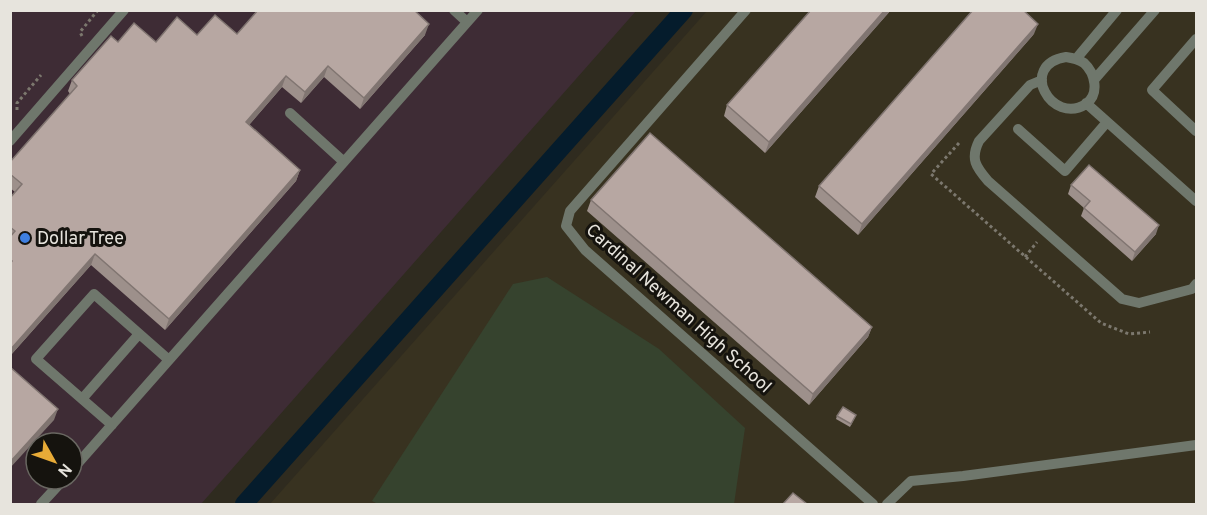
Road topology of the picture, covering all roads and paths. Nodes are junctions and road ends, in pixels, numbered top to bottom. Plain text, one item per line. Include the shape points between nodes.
1 (124, 10) edge
2 (454, 10) edge
3 (478, 10) edge
4 (747, 10) edge
5 (1117, 10) edge
6 (1155, 10) edge
7 (467, 22) junction
8 (1197, 39) edge
9 (1076, 59) junction
10 (1042, 80) junction
11 (1094, 80) junction
12 (1086, 103) junction
13 (290, 113) dead end
14 (1107, 122) junction
15 (1195, 126) edge
16 (1018, 129) dead end
17 (10, 141) edge
18 (959, 143) dead end
19 (344, 162) junction
20 (1197, 201) edge
21 (1037, 242) dead end
22 (1025, 256) junction
23 (1197, 284) edge
24 (1150, 332) dead end
25 (139, 334) junction
26 (170, 360) junction
27 (82, 399) junction
28 (112, 425) junction
29 (1197, 445) edge
30 (84, 456) edge
31 (53, 491) edge
32 (42, 504) edge
33 (873, 504) edge
34 (887, 504) edge

1 - 17 lane
2 - 7 lane
3 - 7 lane
4 - 33 lane, Cardinal Newman High School via 570,211 566,226 585,250
5 - 9 lane
6 - 11 lane
7 - 19 lane
8 - 15 lane via 1152,90
9 - 10 lane via 1057,58 1043,71
9 - 11 lane via 1091,71
10 - 12 lane via 1044,90 1057,105 1076,108
10 - 23 lane via 1030,85 979,141 974,159 979,170 1122,299 1139,303 1192,289
11 - 12 lane via 1095,90
12 - 14 lane
13 - 19 lane
14 - 16 lane via 1065,171
14 - 20 lane
18 - 22 path via 932,174
19 - 26 lane
21 - 22 path
22 - 24 path via 1101,323 1128,334
25 - 26 lane
25 - 27 lane
25 - 27 lane via 93,294 36,359
26 - 28 lane
27 - 28 lane
28 - 30 lane
29 - 34 lane via 911,481
31 - 32 lane

